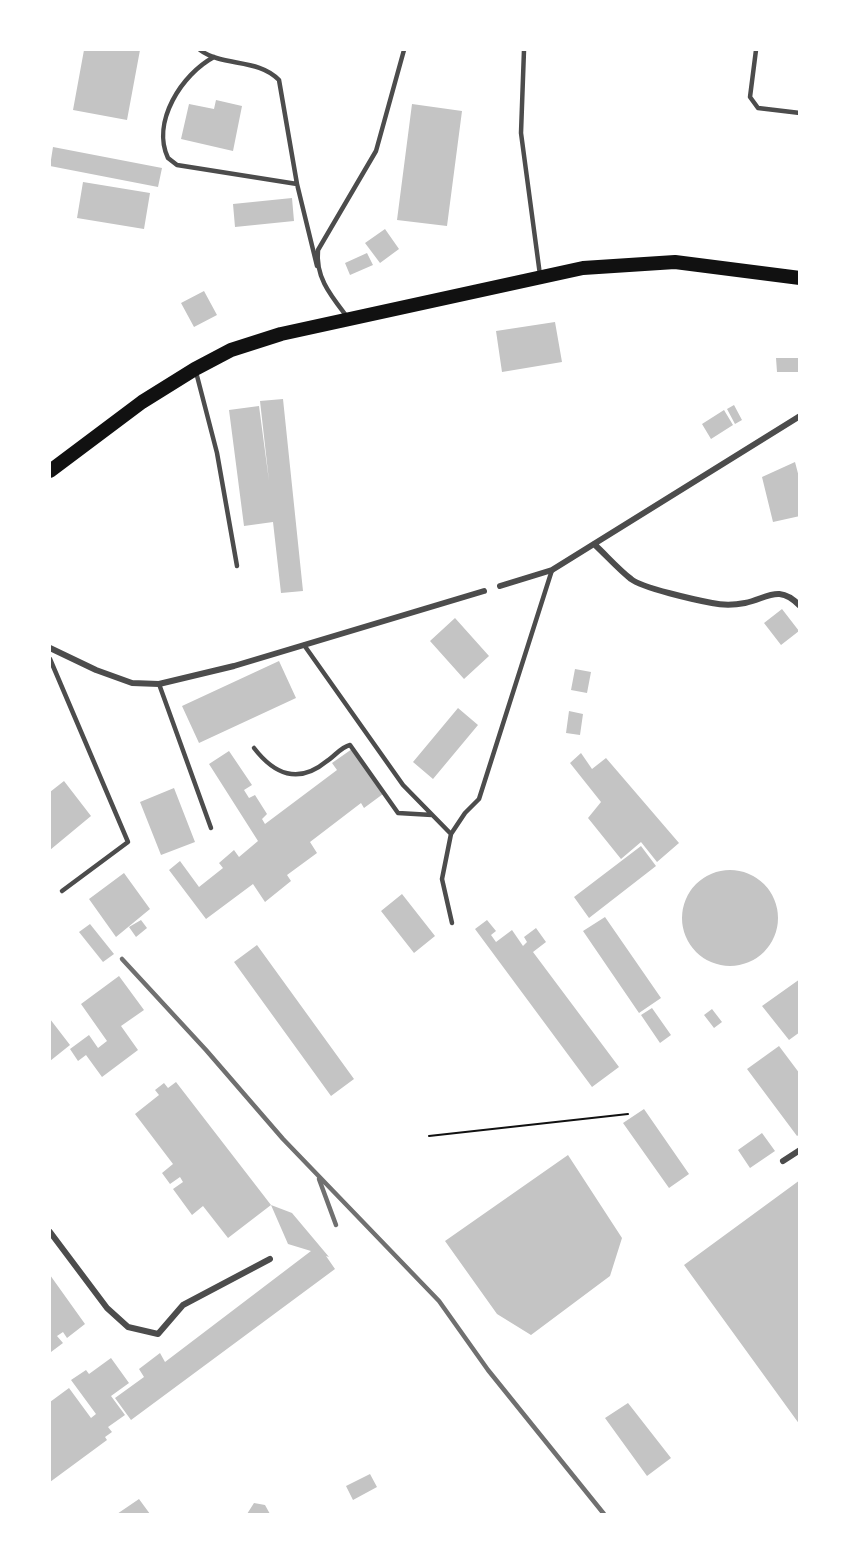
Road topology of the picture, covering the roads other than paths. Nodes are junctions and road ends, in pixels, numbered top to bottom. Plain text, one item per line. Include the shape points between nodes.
1 (200, 50) edge
2 (404, 50) edge
3 (524, 50) edge
4 (756, 50) edge
5 (214, 57) junction
6 (800, 113) edge
7 (297, 184) junction
8 (316, 266) junction
9 (540, 275) junction
10 (800, 278) edge
11 (350, 320) junction
12 (195, 369) junction
13 (800, 416) edge
14 (50, 471) edge
15 (594, 544) junction
16 (237, 566) dead end
17 (552, 570) junction
18 (500, 586) dead end
19 (484, 591) dead end
20 (800, 606) edge
21 (304, 645) junction
22 (50, 648) edge
23 (50, 659) edge
24 (159, 684) junction
25 (254, 748) dead end
26 (433, 815) junction
27 (211, 828) dead end
28 (451, 834) junction
29 (62, 891) dead end
30 (452, 923) dead end
31 (800, 1150) edge
32 (783, 1161) dead end
33 (50, 1232) edge
34 (270, 1259) dead end

1 - 5 lane
2 - 8 lane via 376,151 323,239
3 - 9 lane via 520,133
4 - 6 lane via 750,97 758,108
5 - 7 lane via 259,68 279,80
5 - 7 lane via 188,75 173,97 162,136 168,158 177,165
7 - 8 lane
8 - 11 lane
9 - 10 main road via 606,265 675,262
9 - 11 main road
11 - 12 main road via 248,344
12 - 14 main road via 142,402
12 - 16 lane via 217,453
13 - 15 street
15 - 17 street
15 - 20 street via 633,581 647,586 713,603 744,603 767,594 780,594 791,597
17 - 18 street
17 - 28 lane via 479,799
19 - 21 street
21 - 24 street
21 - 26 lane via 403,785
22 - 24 street via 132,683
23 - 29 lane via 128,842
24 - 27 lane
25 - 26 lane via 267,765 289,774 311,771 350,745 398,813
26 - 28 lane
28 - 30 lane via 442,879
31 - 32 street
33 - 34 street via 107,1308 128,1327 158,1334 183,1305

